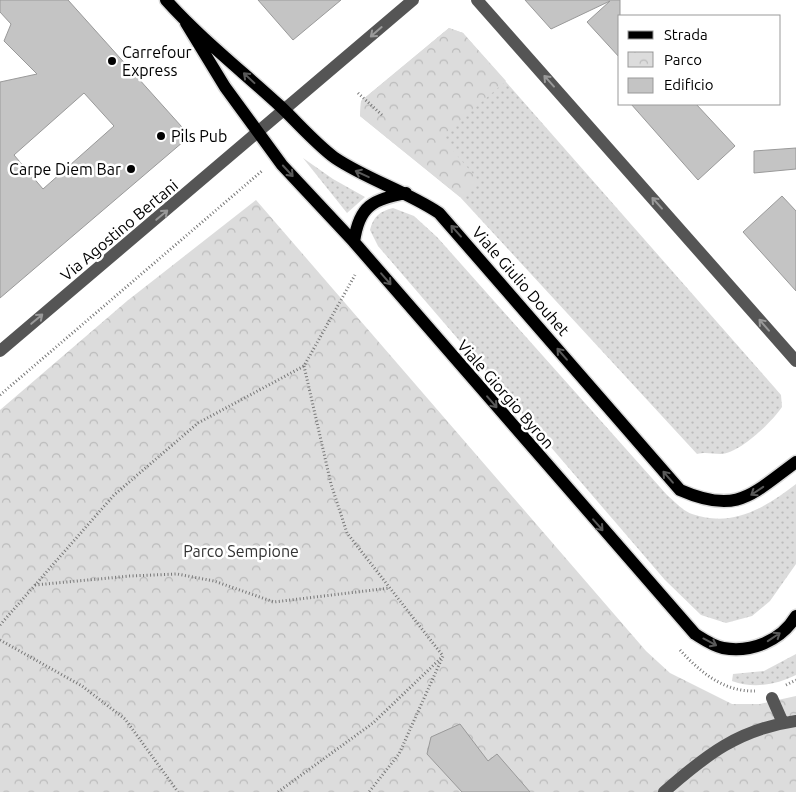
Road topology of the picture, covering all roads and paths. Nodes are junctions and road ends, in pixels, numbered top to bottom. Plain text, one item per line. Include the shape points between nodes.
1 (166, 0) edge
2 (413, 0) edge
3 (477, 0) edge
4 (186, 23) junction
5 (358, 93) dead end
6 (285, 110) junction
7 (383, 116) dead end
8 (258, 133) junction
9 (270, 177) dead end
10 (406, 193) junction
11 (354, 242) junction
12 (355, 276) dead end
13 (0, 351) edge
14 (796, 362) edge
15 (304, 366) junction
16 (0, 395) edge
17 (796, 462) edge
18 (35, 585) junction
19 (390, 588) junction
20 (796, 616) edge
21 (0, 625) edge
22 (0, 640) edge
23 (443, 656) junction
24 (772, 698) dead end
25 (796, 721) edge
26 (782, 723) junction
27 (178, 792) edge
28 (278, 792) edge
29 (369, 792) edge
30 (664, 792) edge

1 - 4 main road
2 -> 6 street, Via Agostino Bertani
14 -> 3 street
6 -> 4 main road, Viale Giulio Douhet
4 - 8 main road, Viale Giorgio Byron via 211,66
5 - 7 path
6 - 8 street, Via Agostino Bertani
10 -> 6 main road, Viale Giulio Douhet via 353,170 333,156
8 -> 11 main road, Viale Giorgio Byron via 282,165
13 -> 8 street, Via Agostino Bertani
9 - 16 path via 263,169
10 - 11 main road via 370,204 356,225
17 -> 10 main road, Viale Giulio Douhet via 754,494 738,501 718,502 680,490 456,231 439,213
11 -> 20 main road, Viale Giorgio Byron via 695,634 721,648 746,649 771,641 790,626
12 - 15 path
15 - 18 path via 198,423 114,495
15 - 19 path via 331,484 347,533
18 - 19 path via 177,574 214,581 274,602
18 - 21 path
19 - 23 path
22 - 27 path via 82,686 125,718
23 - 28 path via 373,723
23 - 29 path via 398,754
24 - 26 street
25 - 26 street
26 - 30 street via 741,736 703,758

